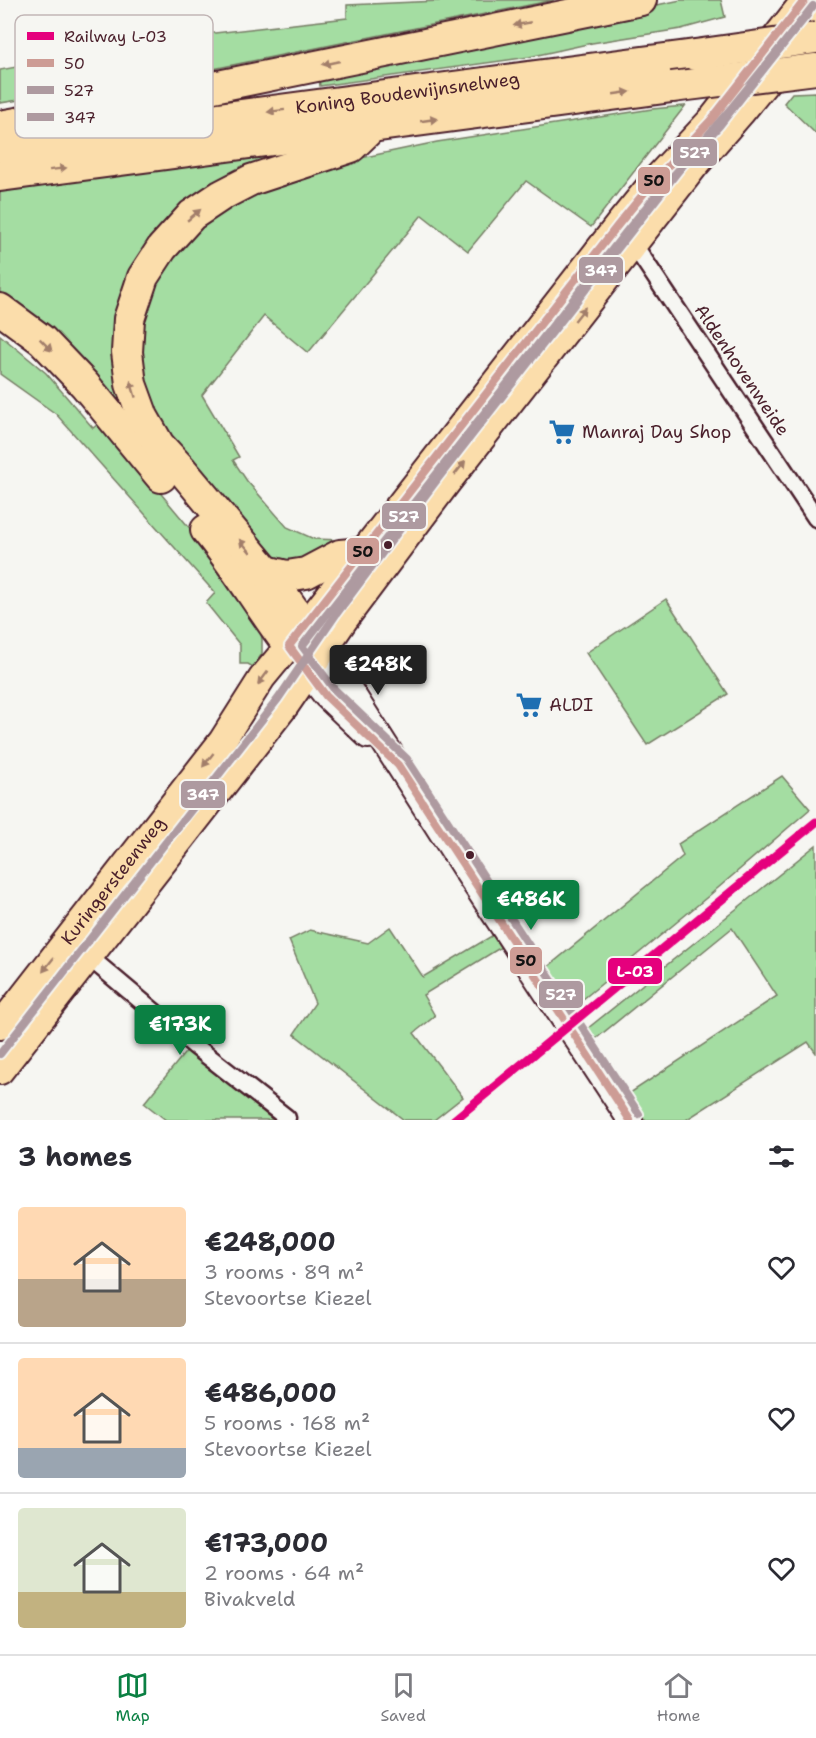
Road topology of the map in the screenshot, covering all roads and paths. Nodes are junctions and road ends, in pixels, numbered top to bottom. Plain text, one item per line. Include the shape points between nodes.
1 (641, 0) edge
2 (805, 0) edge
3 (816, 21) edge
4 (816, 38) edge
5 (816, 69) edge
6 (213, 87) edge
7 (213, 119) edge
8 (15, 123) edge
9 (0, 126) edge
10 (371, 128) junction
11 (68, 138) edge
12 (0, 147) edge
13 (0, 176) edge
14 (634, 244) junction
15 (0, 309) edge
16 (816, 518) edge
17 (363, 553) junction
18 (266, 571) junction
19 (297, 636) junction
20 (324, 649) junction
21 (308, 673) junction
22 (398, 765) junction
23 (89, 957) junction
24 (2, 1021) edge
25 (0, 1071) edge
26 (287, 1118) dead end
27 (630, 1120) edge

1 -> 6 highway
2 - 17 main road, Kuringersteenweg via 711,120 618,225
3 - 14 main road, Kuringersteenweg
4 -> 7 highway, Koning Boudewijnsnelweg, bridge
10 -> 5 highway, Koning Boudewijnsnelweg, bridge
8 -> 9 highway
13 -> 10 highway, Koning Boudewijnsnelweg
18 -> 10 highway via 159,445 143,417 131,384 127,352 129,319 142,277 192,215 250,180 351,147
11 -> 12 highway, Koning Boudewijnsnelweg, bridge
14 - 16 street, Aldenhovenweide
20 -> 14 main road, Kuringersteenweg via 447,483
15 -> 19 highway via 42,340 85,385 222,549 272,624
17 - 18 highway via 340,555 306,573 287,576
17 - 19 main road, Kuringersteenweg
18 - 19 highway
19 - 20 main road
19 - 21 main road
19 -> 24 main road, Kuringersteenweg via 258,684 222,741
20 - 21 main road, Kuringersteenweg
20 - 22 main road
21 - 22 main road via 326,696
21 - 23 main road, Kuringersteenweg
22 - 27 main road
23 - 25 main road, Kuringersteenweg
23 - 26 street

